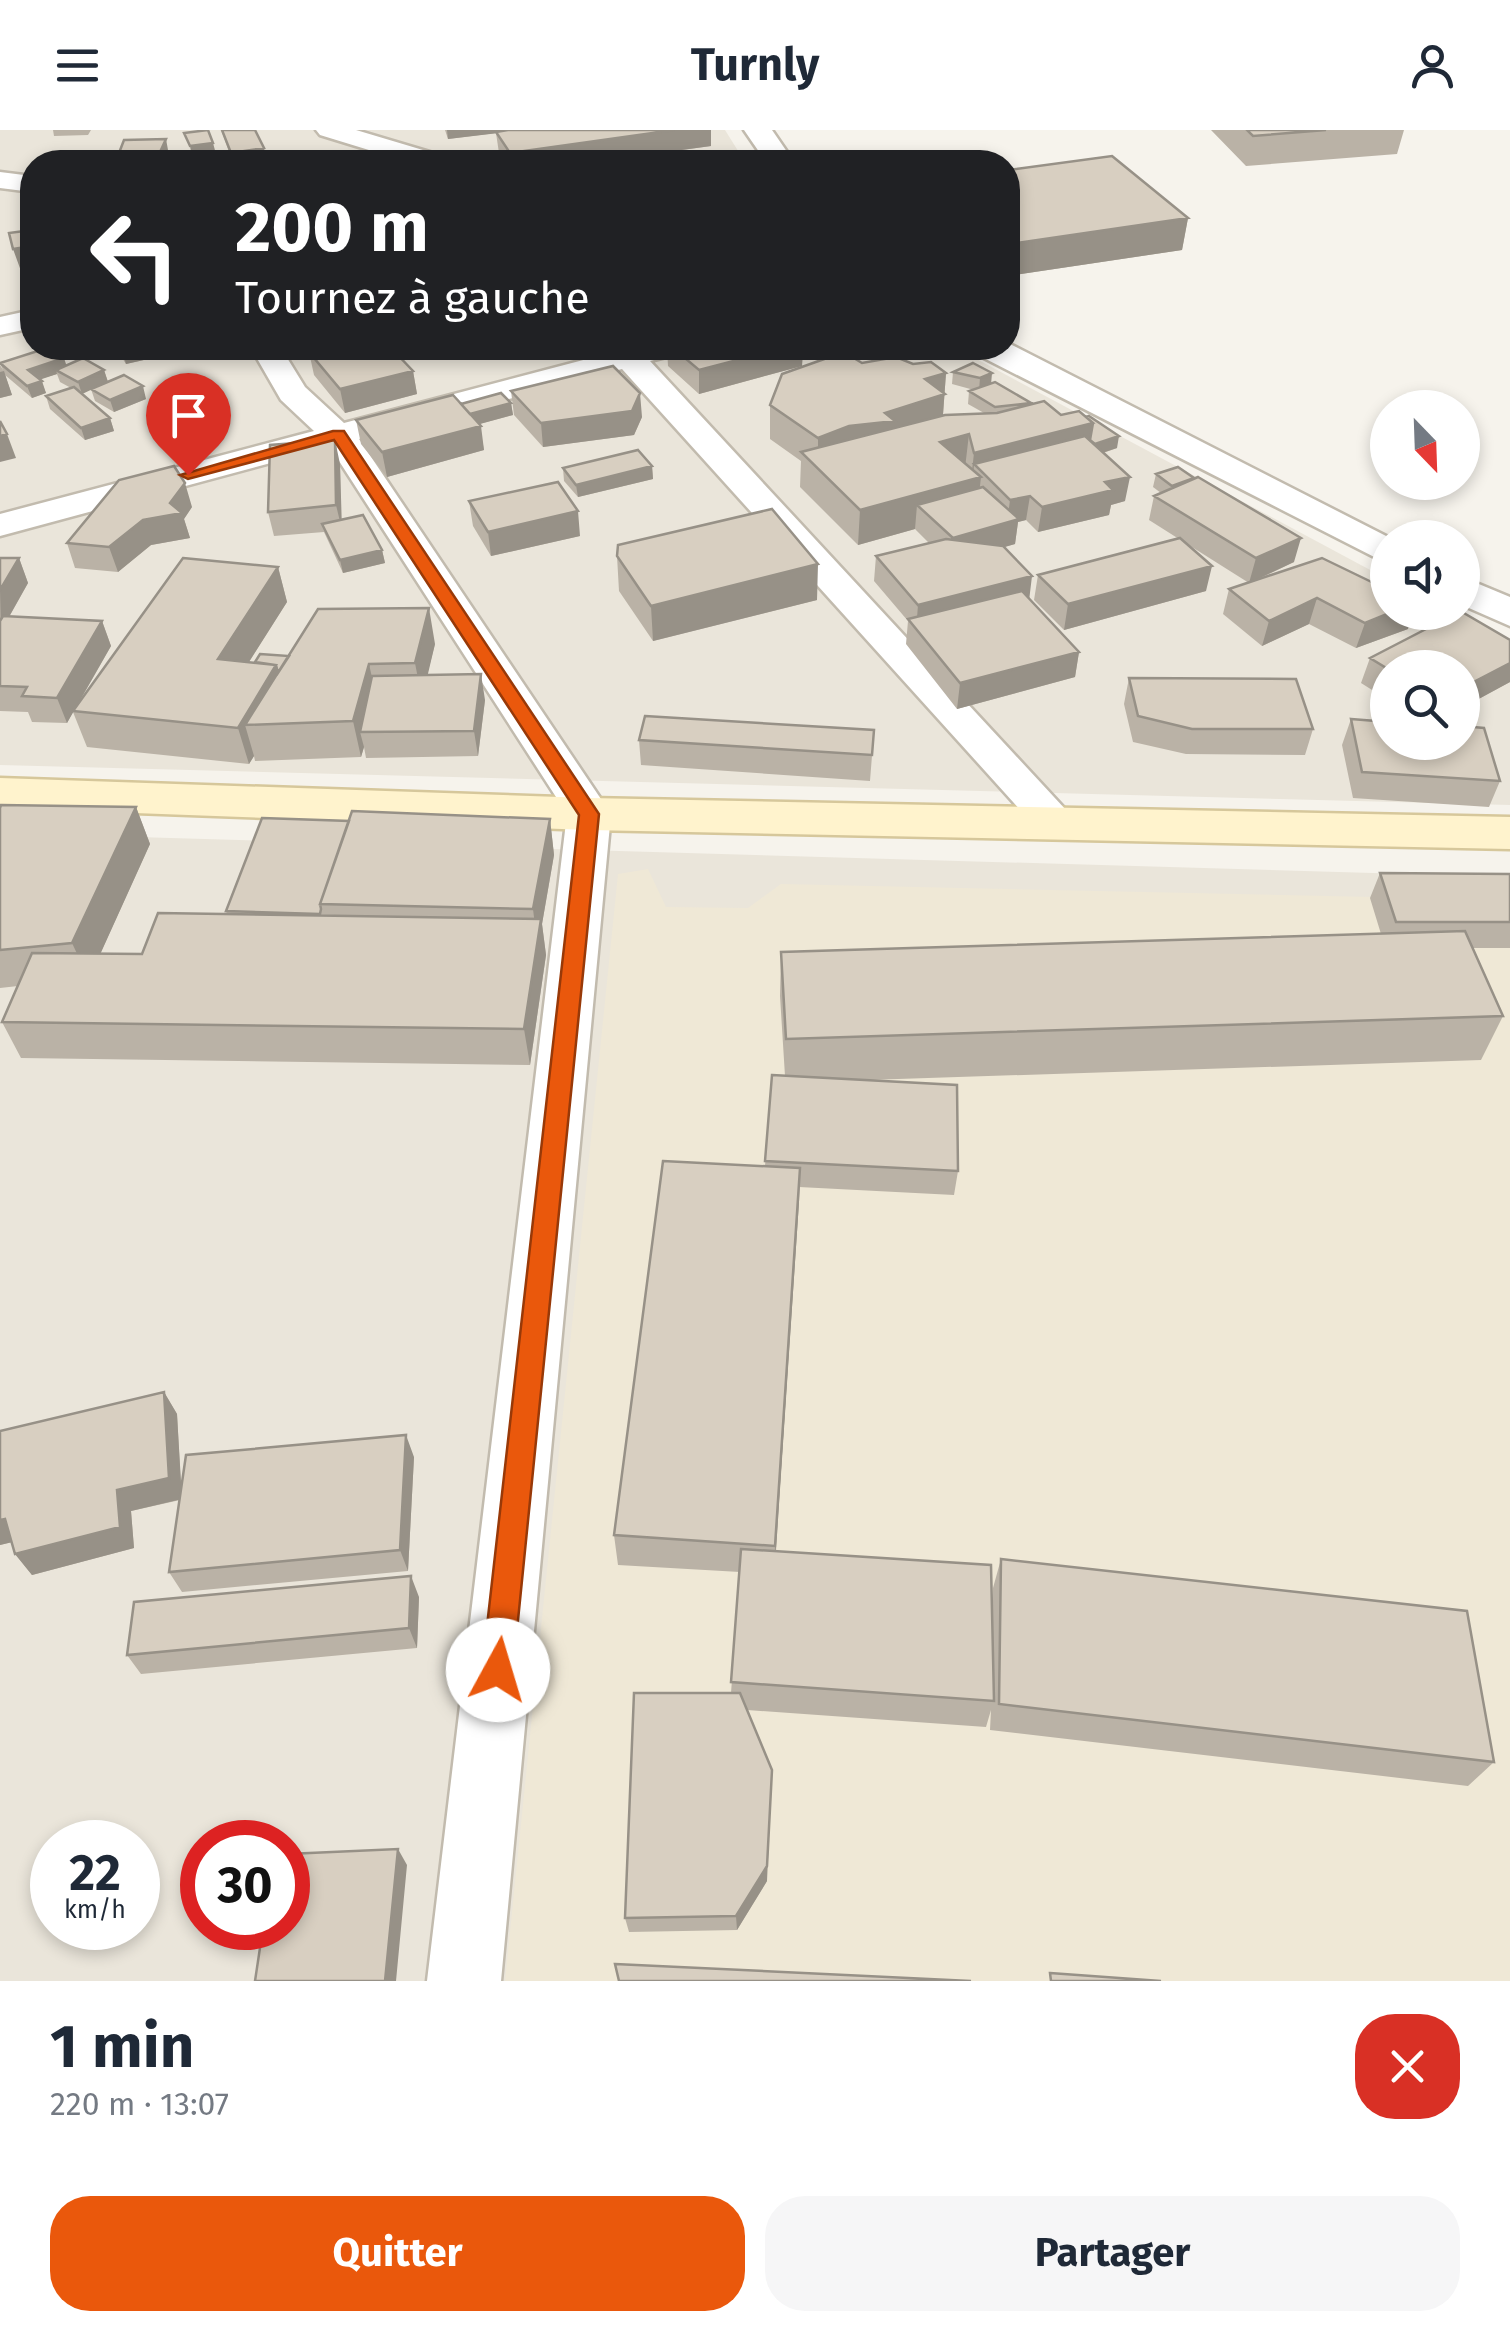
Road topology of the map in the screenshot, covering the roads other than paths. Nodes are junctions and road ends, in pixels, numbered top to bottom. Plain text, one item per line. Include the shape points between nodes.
1 (329, 130) edge
2 (376, 145) junction
3 (358, 150) edge
4 (393, 150) edge
5 (273, 360) edge
6 (616, 360) edge
7 (653, 360) edge
8 (1013, 360) edge
9 (338, 434) junction
10 (0, 525) edge
11 (1370, 543) edge
12 (1480, 598) edge
13 (1510, 613) edge
14 (0, 793) edge
15 (589, 814) junction
16 (1057, 824) junction
17 (1510, 833) edge
18 (464, 1981) edge

1 - 2 street
2 - 3 street
2 - 4 street
5 - 9 street via 292,393
6 - 9 street
7 - 16 street
8 - 11 street
9 - 10 street
9 - 15 street
12 - 13 street
14 - 15 main road
15 - 16 main road
15 - 18 street
16 - 17 main road

